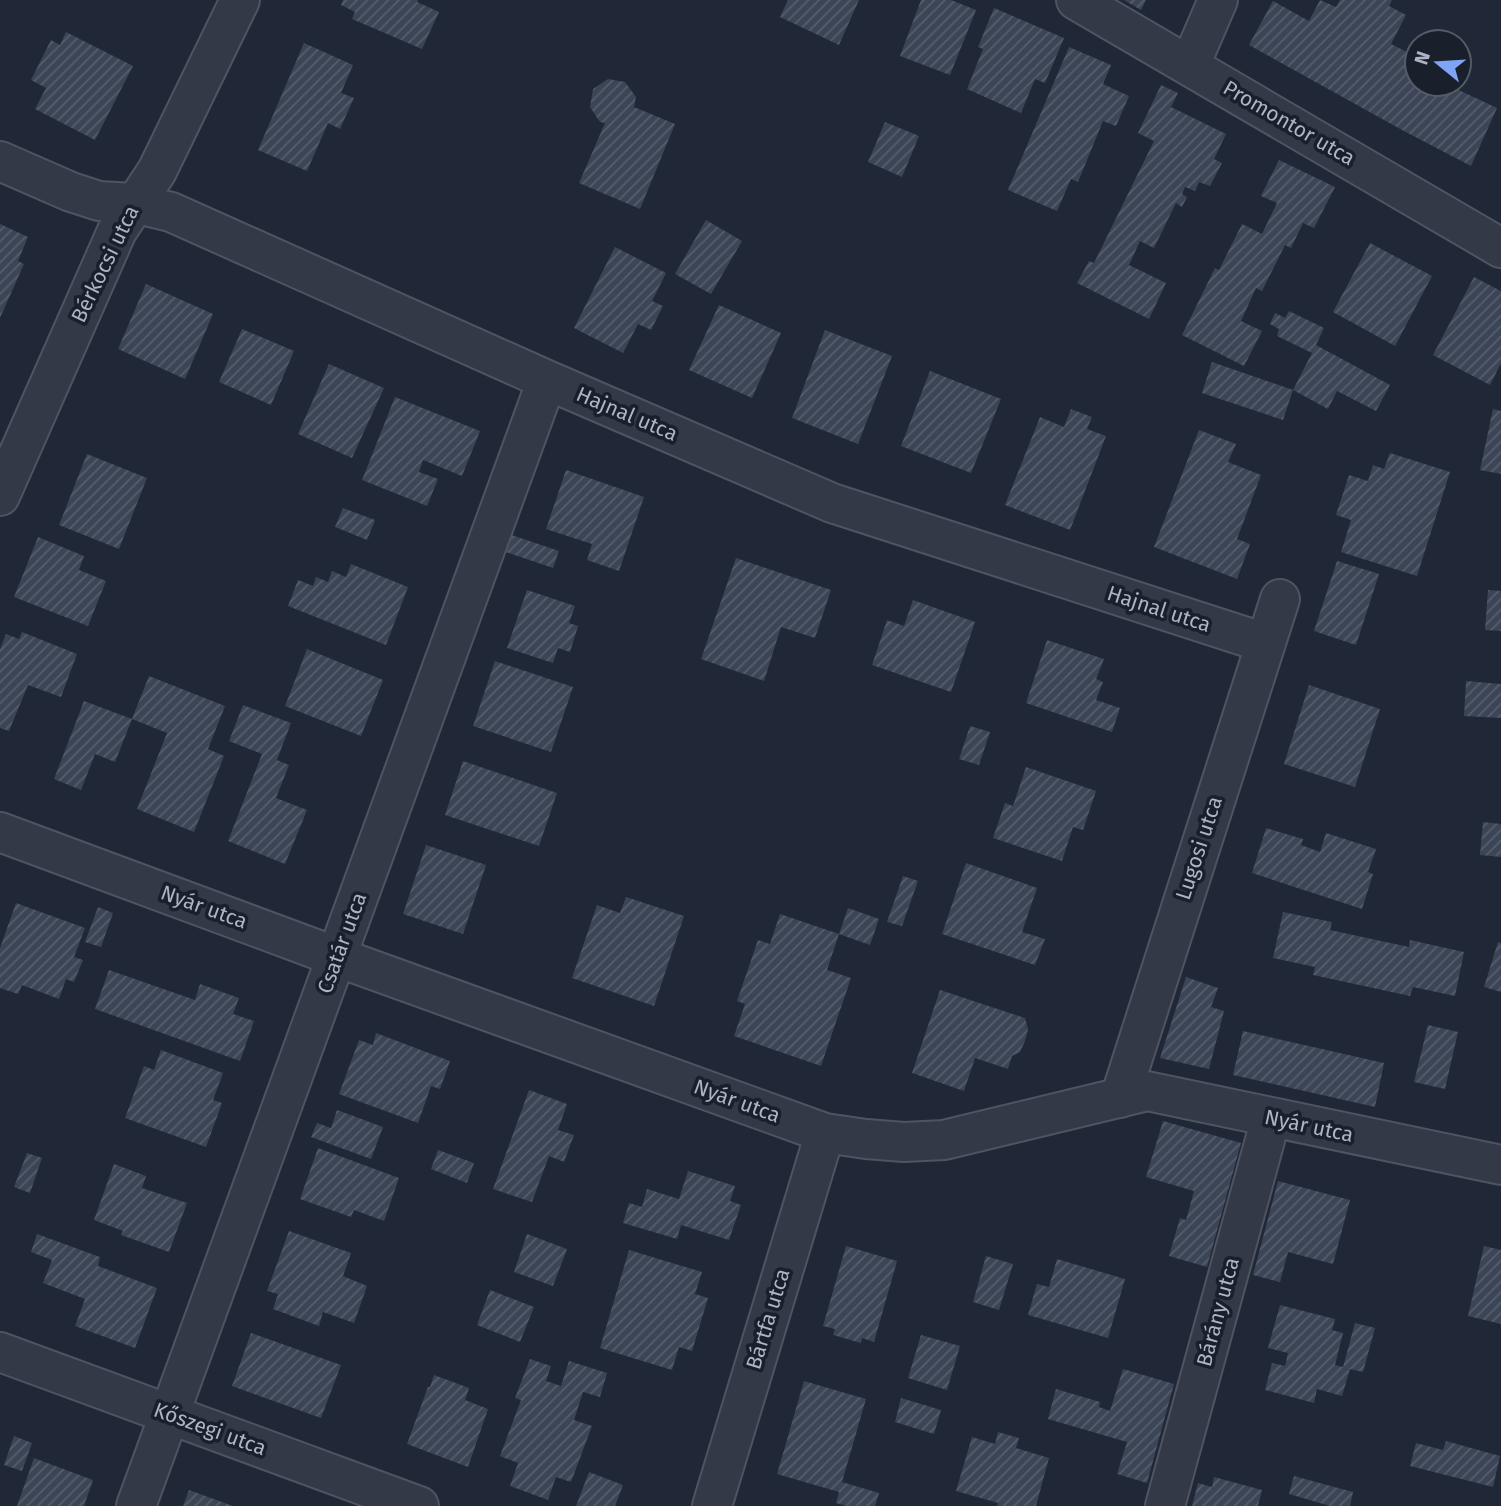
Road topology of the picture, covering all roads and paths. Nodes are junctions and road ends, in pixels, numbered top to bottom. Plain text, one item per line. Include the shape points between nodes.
1 (240, 0) edge
2 (1076, 0) edge
3 (1218, 0) edge
4 (1190, 65) junction
5 (0, 161) edge
6 (134, 203) junction
7 (1501, 248) edge
8 (547, 380) junction
9 (0, 496) edge
10 (1280, 599) dead end
11 (1265, 643) junction
12 (0, 832) edge
13 (337, 957) junction
14 (1120, 1098) junction
15 (1271, 1118) junction
16 (825, 1133) junction
17 (1501, 1165) edge
18 (0, 1352) edge
19 (170, 1415) junction
20 (136, 1506) edge
21 (419, 1506) edge
22 (712, 1506) edge
23 (1165, 1506) edge

1 - 6 street, Bérkocsi utca via 157,171
2 - 4 street, Promontor utca
3 - 4 street
4 - 7 street, Promontor utca
5 - 6 street, Hajnal utca via 99,201
6 - 8 street, Hajnal utca via 171,212
6 - 9 street, Bérkocsi utca via 117,231
8 - 11 street, Hajnal utca via 832,503
8 - 13 street, Csatár utca
10 - 11 street, Lugosi utca
11 - 14 street, Lugosi utca
12 - 13 street, Nyár utca
13 - 16 street, Nyár utca
13 - 19 street, Csatár utca
14 - 15 street, Nyár utca via 1147,1091
14 - 16 street, Nyár utca via 944,1140 904,1142
15 - 17 street, Nyár utca
15 - 23 street, Bárány utca
16 - 22 street, Bártfa utca
18 - 19 street, Kőszegi utca
19 - 20 street, Csatár utca
19 - 21 street, Kőszegi utca

